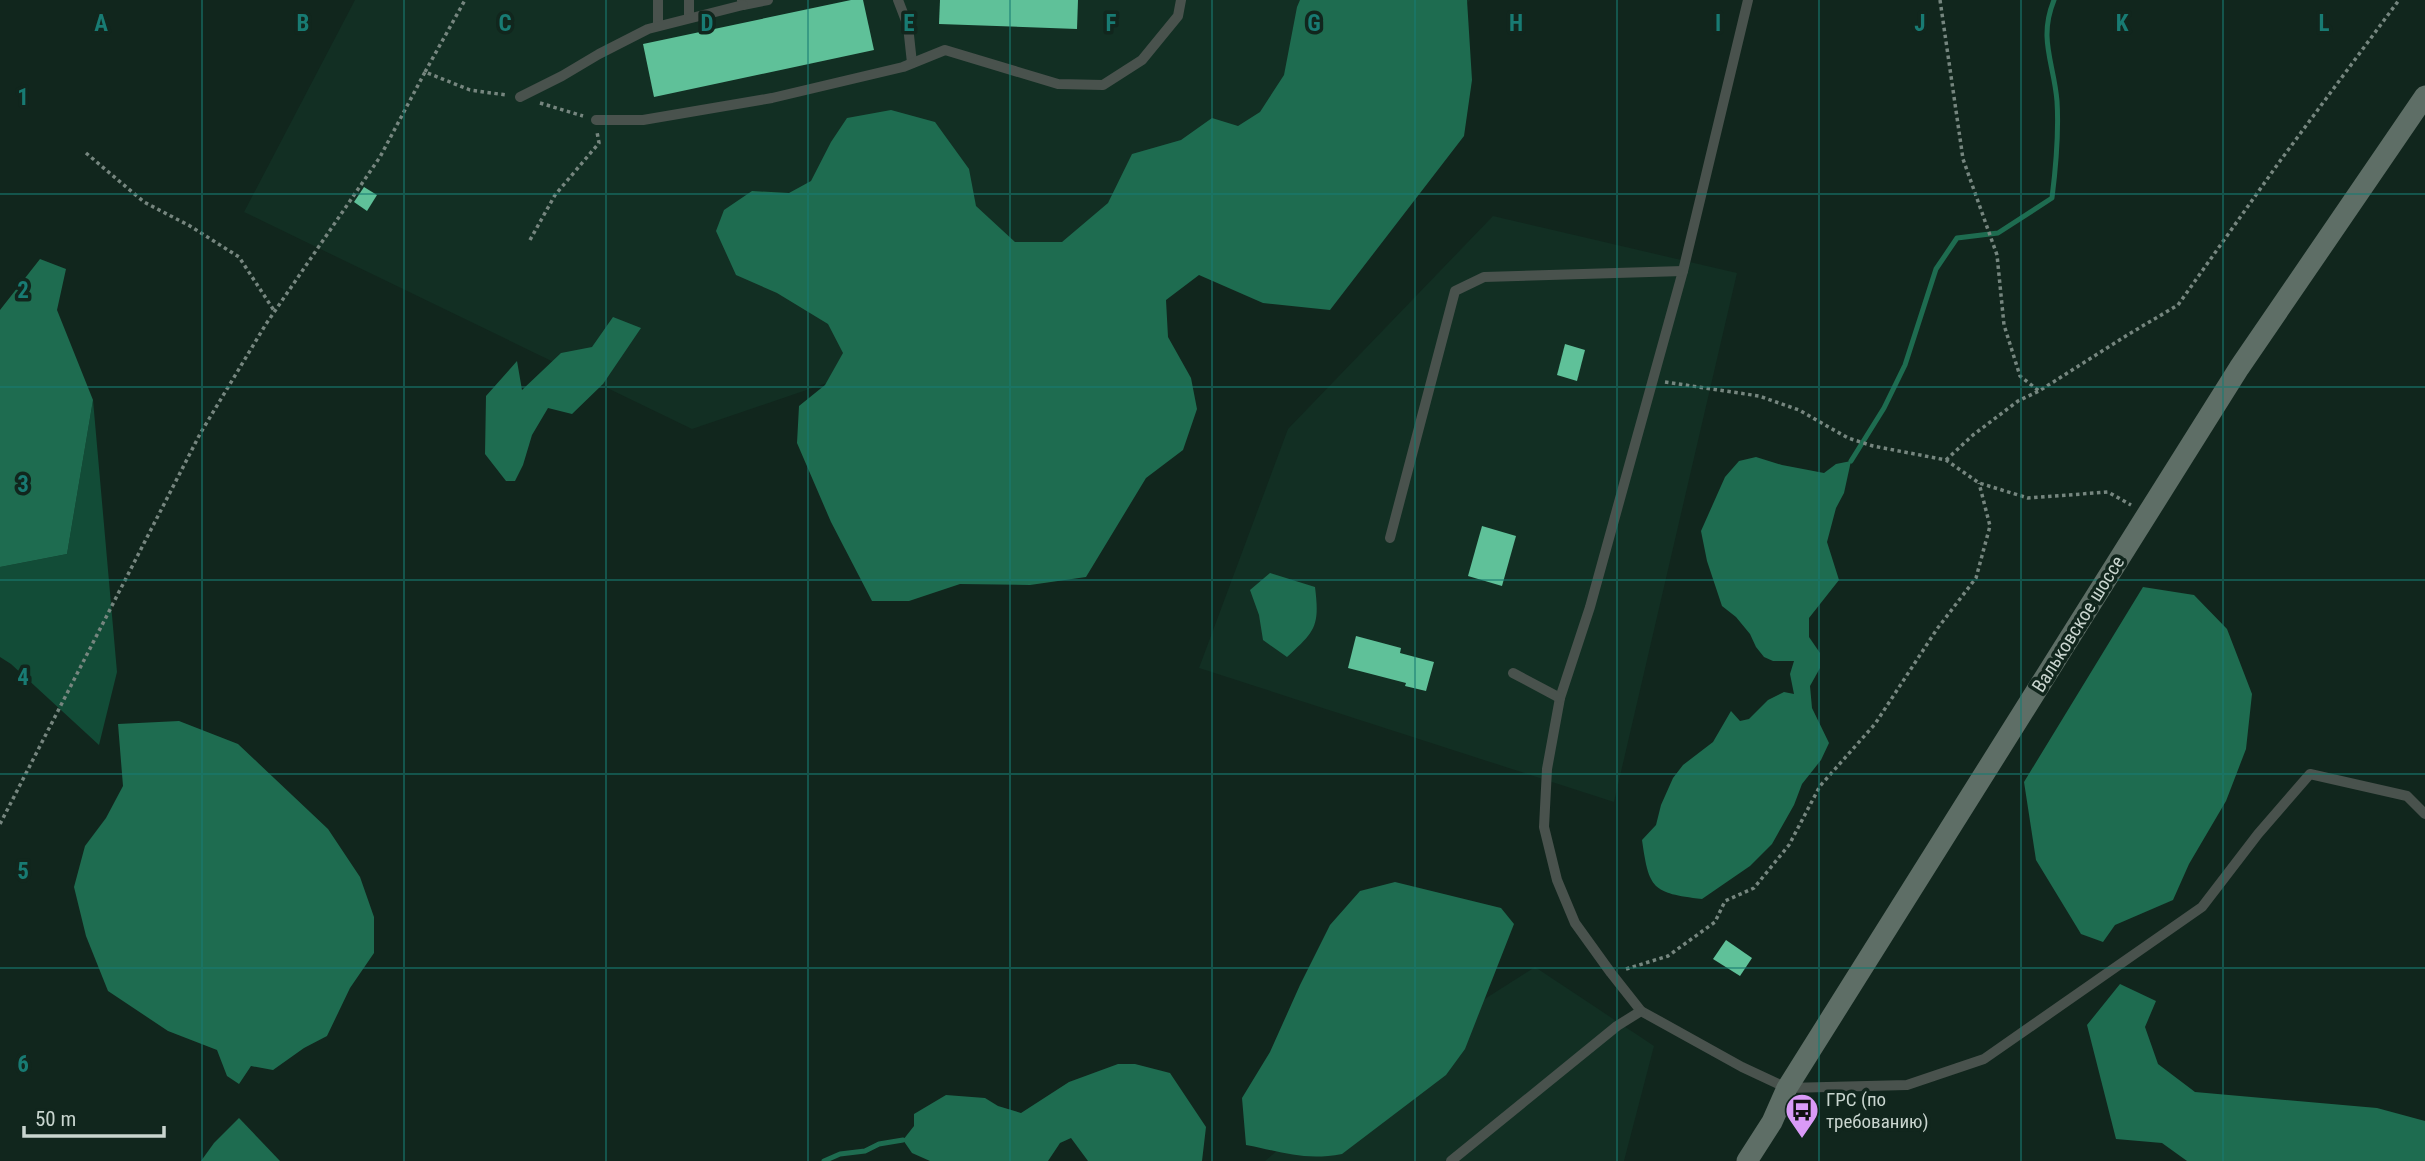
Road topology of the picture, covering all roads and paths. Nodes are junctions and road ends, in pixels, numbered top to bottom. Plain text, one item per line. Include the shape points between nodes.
1 (465, 0) edge
2 (658, 0) edge
3 (690, 0) edge
4 (768, 0) edge
5 (898, 0) edge
6 (1181, 0) edge
7 (1748, 0) edge
8 (1940, 0) edge
9 (2399, 0) edge
10 (743, 2) edge
11 (689, 18) junction
12 (658, 26) junction
13 (912, 63) junction
14 (425, 72) junction
15 (2425, 96) edge
16 (520, 97) junction
17 (596, 120) junction
18 (86, 153) dead end
19 (530, 240) dead end
20 (1683, 271) junction
21 (275, 312) junction
22 (1652, 380) junction
23 (2039, 391) junction
24 (1946, 460) junction
25 (1979, 482) junction
26 (2147, 514) junction
27 (1390, 538) dead end
28 (1513, 673) dead end
29 (1560, 698) junction
30 (2425, 814) edge
31 (0, 824) edge
32 (1611, 973) junction
33 (1641, 1011) junction
34 (1787, 1088) junction
35 (1451, 1161) edge
36 (1747, 1161) edge

1 - 14 path
2 - 12 lane
3 - 11 lane
4 - 10 lane
5 - 13 lane via 908,26
6 - 13 lane via 1178,16 1142,60 1102,85 1058,84 945,50
7 - 20 lane
8 - 23 path via 1963,159 1997,255 2004,325 2020,376
9 - 23 path via 2179,306
10 - 11 lane
11 - 12 lane
12 - 16 lane
13 - 17 lane via 772,98 643,120
14 - 16 path via 470,90
14 - 21 path via 380,157
15 - 26 main road, Вальковское шоссе via 2239,368
16 - 17 path
17 - 19 path via 598,143 555,195
18 - 21 path via 144,202 239,257
20 - 22 lane
20 - 27 lane via 1484,277 1455,291
21 - 31 path via 200,433
22 - 24 path via 1759,396 1799,410 1848,438
22 - 29 lane via 1590,607
23 - 24 path via 2018,401
24 - 25 path
25 - 26 path via 2028,498 2108,492
25 - 32 path via 1990,526 1976,578 1875,724 1820,786 1789,845 1754,888 1724,901 1715,922 1668,956
26 - 34 main road, Вальковское шоссе
28 - 29 lane
29 - 32 lane via 1547,769 1544,827 1557,880 1575,923
30 - 34 lane via 2407,796 2310,774 2202,906 1984,1059 1907,1084
32 - 33 lane
33 - 34 lane
33 - 35 lane
34 - 36 main road, Вальковское шоссе

